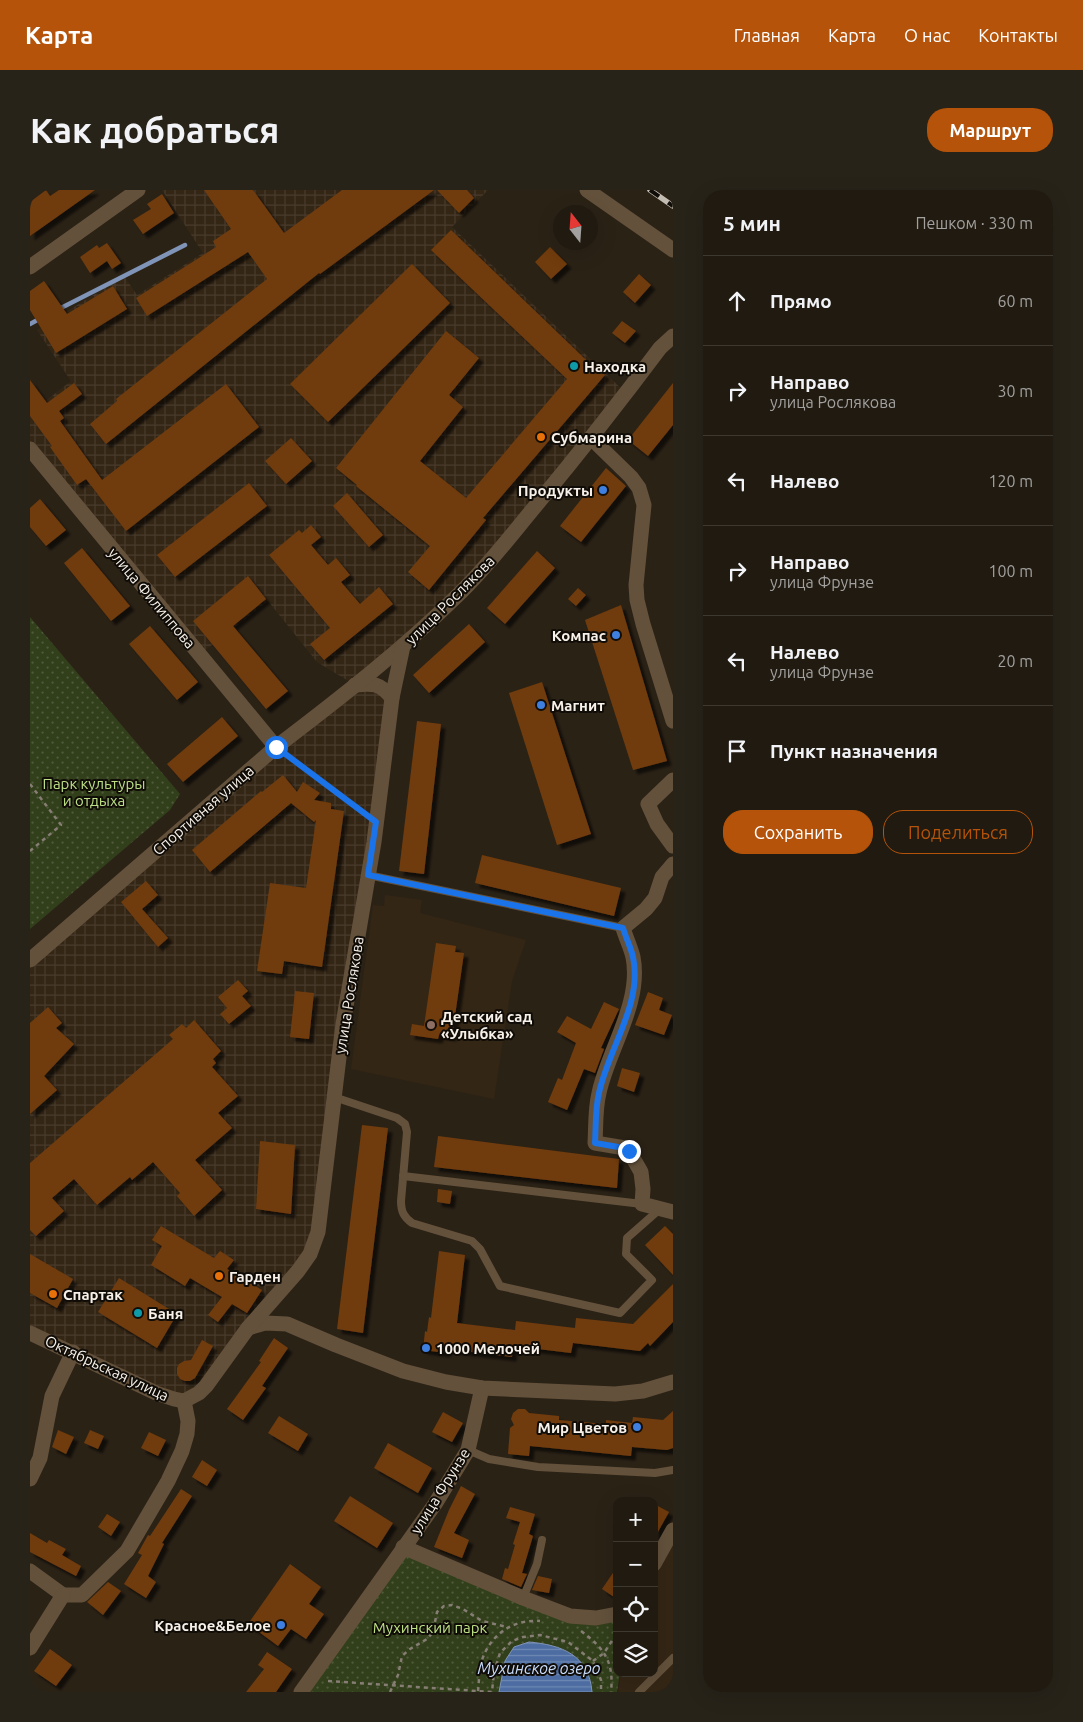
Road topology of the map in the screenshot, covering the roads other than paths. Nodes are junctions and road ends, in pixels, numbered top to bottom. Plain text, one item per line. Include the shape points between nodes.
1 (138, 190) edge
2 (587, 190) edge
3 (673, 250) edge
4 (30, 267) edge
5 (673, 336) edge
6 (592, 439) junction
7 (30, 448) edge
8 (403, 646) junction
9 (355, 685) junction
10 (392, 698) junction
11 (673, 721) edge
12 (276, 747) junction
13 (673, 780) edge
14 (673, 846) edge
15 (673, 864) edge
16 (368, 875) junction
17 (623, 928) junction
18 (30, 960) edge
19 (334, 1097) junction
20 (403, 1176) junction
21 (642, 1204) junction
22 (667, 1210) edge
23 (275, 1298) junction
24 (287, 1324) junction
25 (248, 1328) junction
26 (30, 1333) edge
27 (73, 1352) junction
28 (673, 1382) edge
29 (482, 1388) junction
30 (184, 1401) junction
31 (468, 1450) junction
32 (673, 1470) edge
33 (30, 1478) edge
34 (673, 1530) edge
35 (542, 1540) dead end
36 (404, 1547) junction
37 (658, 1557) edge
38 (30, 1571) edge
39 (63, 1595) junction
40 (522, 1598) junction
41 (613, 1615) edge
42 (30, 1648) edge
43 (673, 1658) edge
44 (301, 1692) edge
45 (639, 1692) edge

1 - 4 street
2 - 3 street
5 - 6 street, улица Рослякова via 660,348
6 - 8 street, улица Рослякова via 496,554
6 - 11 street via 631,477 639,488 644,505 637,600
7 - 12 street, улица Филиппова
8 - 9 street, Спортивная улица
8 - 10 street, улица Рослякова
9 - 10 street via 372,683
9 - 12 street, Спортивная улица
10 - 16 street, улица Рослякова
12 - 18 street, Спортивная улица
13 - 14 street via 648,804
15 - 17 street via 662,877 655,898
16 - 17 lane
16 - 19 street, улица Рослякова
17 - 21 street via 633,958 634,979 630,1005 598,1094 595,1143 629,1151 641,1172
19 - 20 lane via 397,1118 405,1124
19 - 23 street, улица Рослякова via 318,1232 310,1254
20 - 21 lane
20 - 22 lane via 401,1210 405,1218 472,1241 480,1249 500,1286 620,1312 652,1280 626,1254 627,1238
21 - 22 street
23 - 24 street via 278,1312
23 - 25 street, улица Рослякова
24 - 25 street via 265,1323
24 - 29 street via 403,1371
25 - 30 street, улица Рослякова via 206,1386
26 - 27 street, Октябрьская улица
27 - 30 street, Октябрьская улица via 156,1393
27 - 33 street via 52,1396 40,1458
28 - 29 street via 644,1392 615,1394
29 - 31 street, улица Фрунзе
30 - 39 street via 188,1428 182,1451 132,1544 82,1595
31 - 32 lane via 489,1459 538,1467 656,1473
31 - 36 street, улица Фрунзе
34 - 37 street
35 - 40 lane via 537,1564
36 - 40 street
36 - 44 street, улица Фрунзе
38 - 39 street
39 - 42 street
40 - 41 street via 570,1616 596,1618
43 - 45 lane

